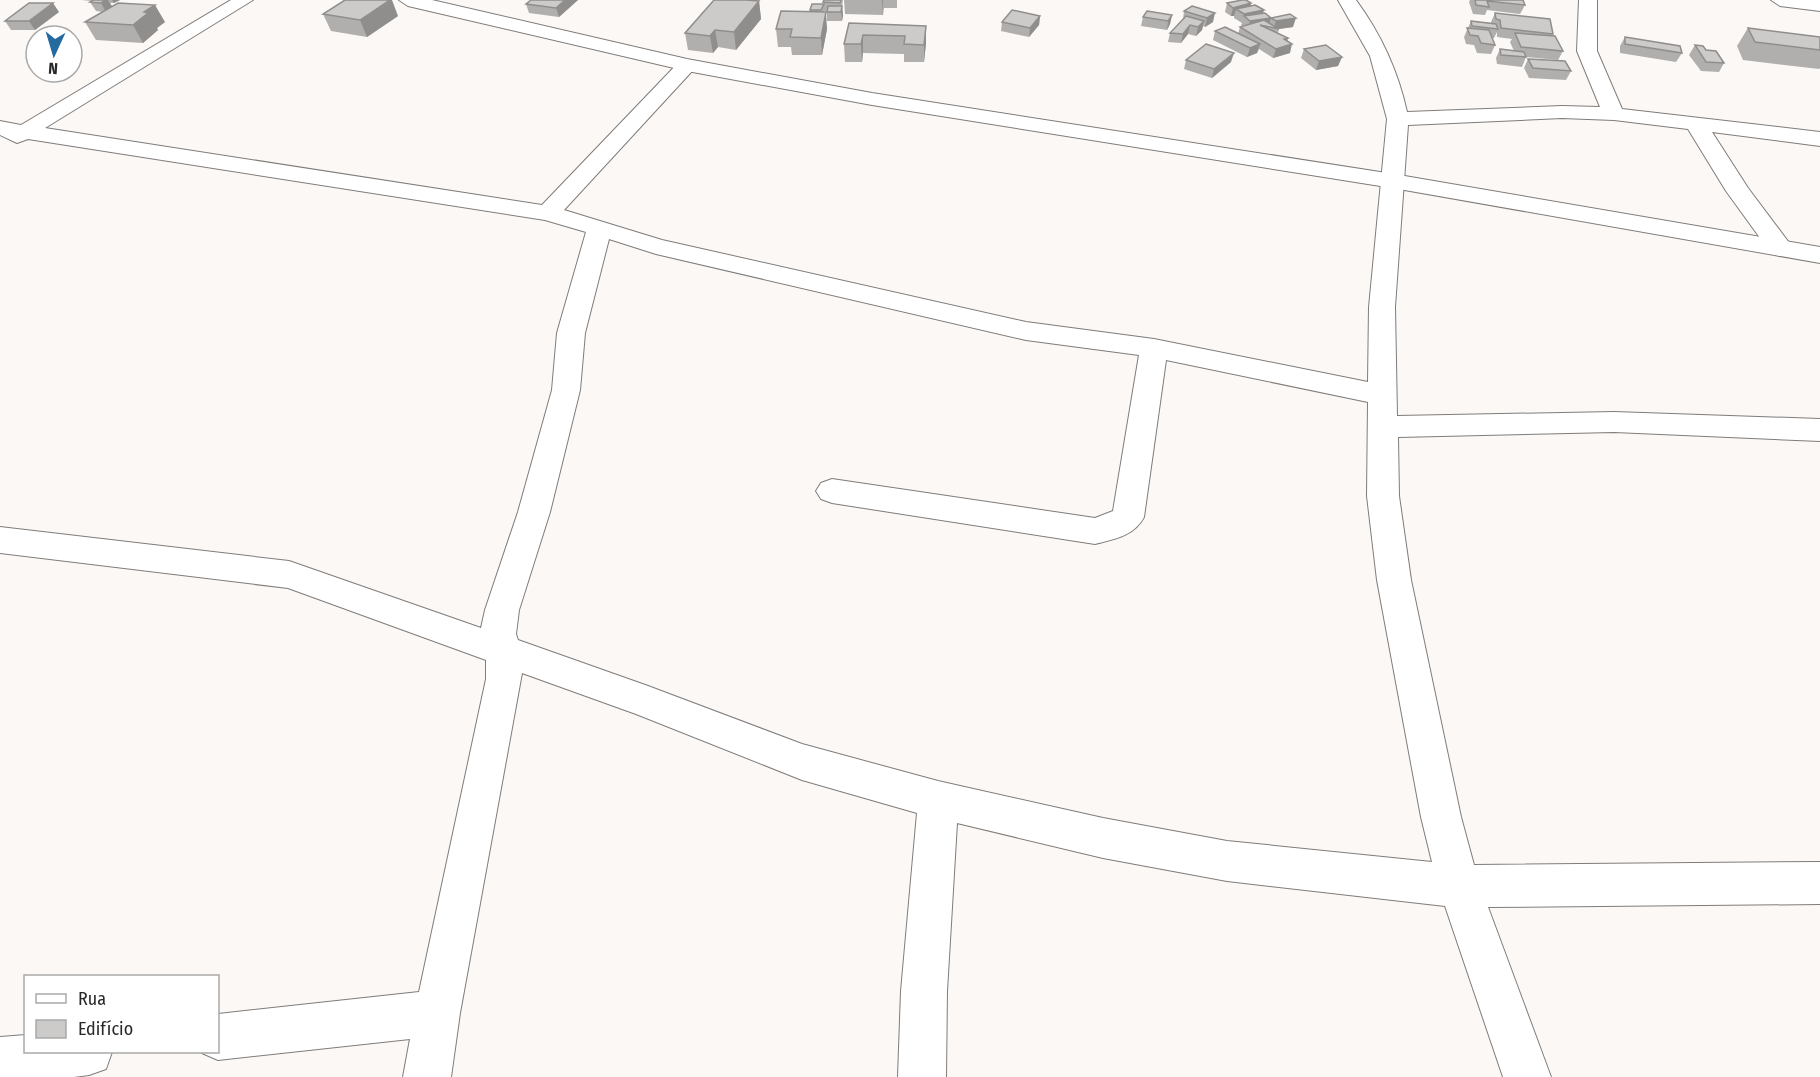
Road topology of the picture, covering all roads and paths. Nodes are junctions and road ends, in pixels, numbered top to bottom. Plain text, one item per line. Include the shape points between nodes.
1 (244, 0) edge
2 (408, 0) edge
3 (1347, 0) edge
4 (1588, 0) edge
5 (1780, 0) edge
6 (1820, 4) edge
7 (687, 65) junction
8 (1614, 114) junction
9 (1398, 119) junction
10 (1694, 122) junction
11 (12, 130) edge
12 (1820, 139) edge
13 (0, 146) edge
14 (1393, 181) junction
15 (548, 213) junction
16 (599, 229) junction
17 (1780, 248) junction
18 (1820, 255) edge
19 (1154, 348) junction
20 (1383, 395) junction
21 (1382, 427) junction
22 (1820, 430) edge
23 (832, 491) dead end
24 (0, 540) edge
25 (504, 653) junction
26 (938, 800) junction
27 (1820, 883) edge
28 (1458, 886) junction
29 (437, 1013) junction
30 (219, 1037) edge
31 (79, 1053) edge
32 (0, 1061) edge
33 (427, 1077) edge
34 (922, 1077) edge
35 (1527, 1077) edge

1 - 11 street
2 - 7 street
3 - 9 street via 1367,27 1384,62
4 - 8 street via 1587,51
5 - 6 street
7 - 14 street via 1012,123
7 - 15 street
8 - 9 street
8 - 10 street
9 - 14 street
10 - 12 street
10 - 17 street
11 - 13 street
11 - 15 street
14 - 17 street
14 - 20 street via 1382,307
15 - 16 street
16 - 19 street via 656,246 1026,331
16 - 25 street via 571,333 566,390 534,512 502,610 498,634
17 - 18 street
19 - 20 street
19 - 23 street via 1128,517 1114,526 1095,531
20 - 21 street
21 - 22 street via 1614,423
21 - 28 street via 1383,496 1394,580
24 - 25 street via 289,575
25 - 26 street via 648,702 802,762
25 - 29 street via 504,679
26 - 28 street via 1103,838 1227,861
26 - 34 street
27 - 28 street
28 - 35 street
29 - 30 street
29 - 33 street
31 - 32 street

